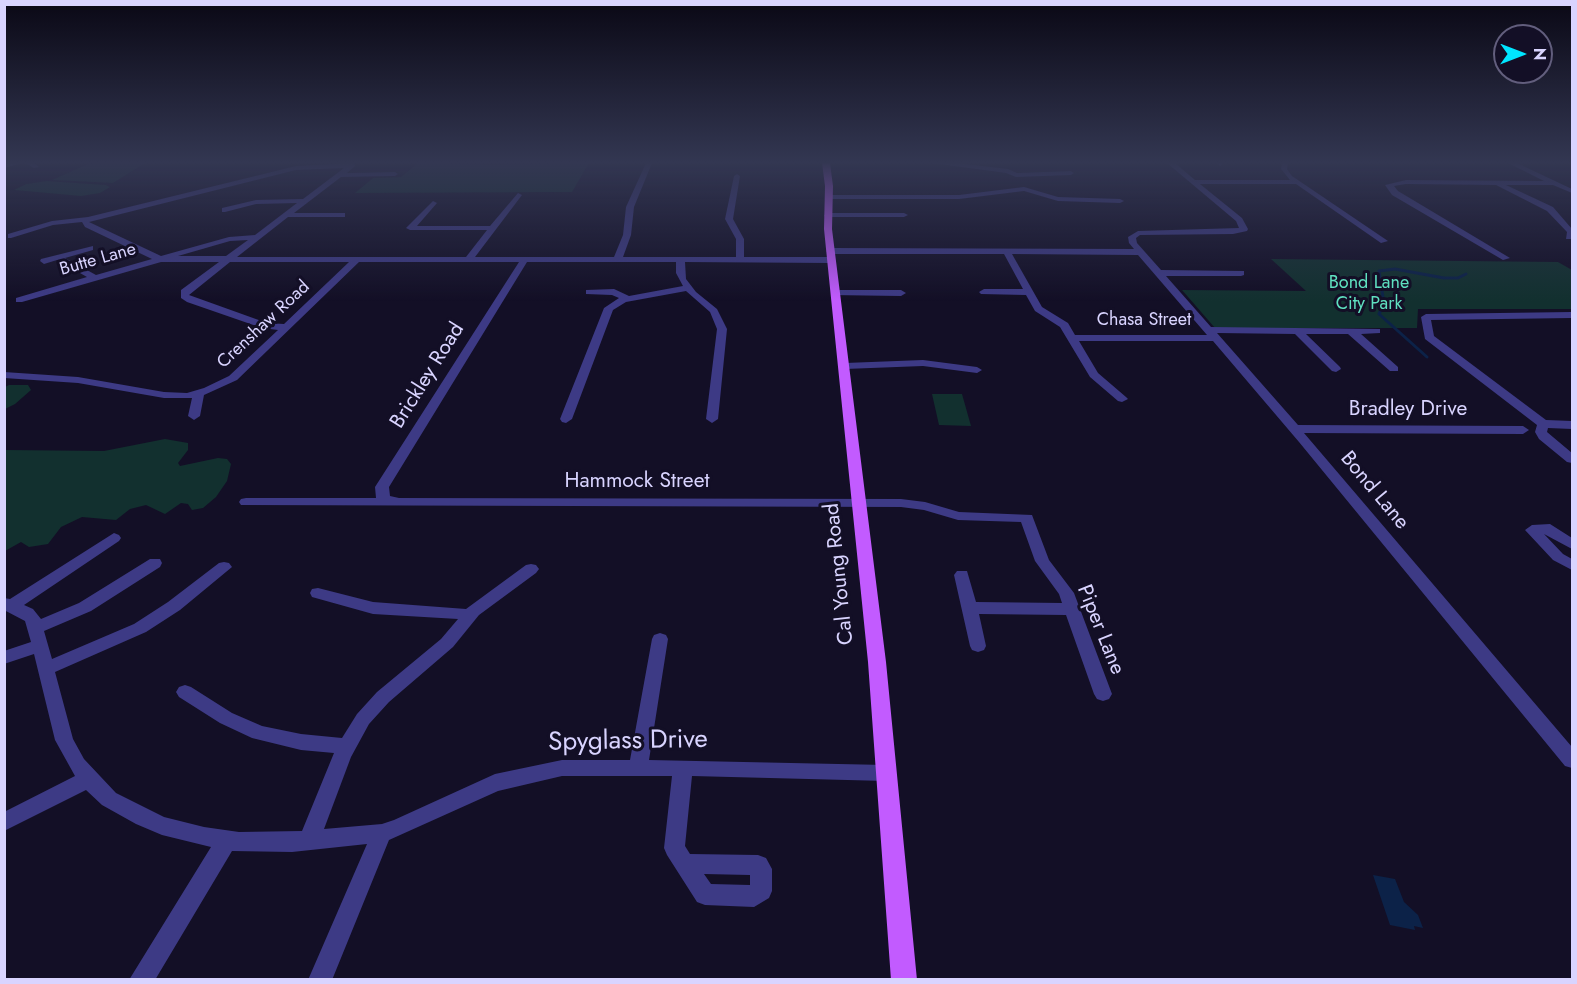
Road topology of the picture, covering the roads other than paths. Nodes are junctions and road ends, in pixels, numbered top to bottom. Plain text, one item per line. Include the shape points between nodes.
1 (129, 209) edge
2 (229, 209) edge
3 (294, 209) edge
4 (428, 209) edge
5 (507, 209) edge
6 (630, 209) edge
7 (731, 209) edge
8 (828, 209) edge
9 (1224, 209) edge
10 (1336, 209) edge
11 (1425, 209) edge
12 (1550, 209) edge
13 (225, 210) dead end
14 (286, 215) junction
15 (342, 215) dead end
16 (828, 215) junction
17 (904, 215) dead end
18 (88, 219) junction
19 (492, 228) junction
20 (11, 236) dead end
21 (256, 237) junction
22 (1569, 237) dead end
23 (1384, 241) dead end
24 (90, 248) dead end
25 (1007, 252) junction
26 (1141, 252) junction
27 (831, 255) junction
28 (58, 257) junction
29 (1506, 258) dead end
30 (162, 259) junction
31 (228, 259) junction
32 (469, 259) junction
33 (525, 259) junction
34 (618, 259) junction
35 (681, 259) junction
36 (740, 259) junction
37 (357, 260) junction
38 (44, 261) dead end
39 (1160, 273) junction
40 (1240, 273) dead end
41 (95, 279) junction
42 (688, 288) junction
43 (590, 292) dead end
44 (984, 292) dead end
45 (1028, 292) junction
46 (901, 293) dead end
47 (834, 294) junction
48 (627, 299) junction
49 (19, 300) dead end
50 (1572, 315) edge
51 (286, 327) junction
52 (1297, 330) junction
53 (1350, 330) junction
54 (1376, 331) dead end
55 (1212, 334) junction
56 (1072, 338) junction
57 (845, 366) junction
58 (1336, 369) dead end
59 (1395, 369) dead end
60 (977, 370) dead end
61 (4, 375) edge
62 (199, 394) junction
63 (1122, 399) dead end
64 (194, 416) dead end
65 (566, 419) dead end
66 (712, 419) dead end
67 (1543, 424) junction
68 (1572, 425) edge
69 (1294, 429) junction
70 (1523, 430) dead end
71 (1572, 459) edge
72 (246, 502) dead end
73 (403, 503) junction
74 (859, 503) junction
75 (1027, 518) joint
76 (114, 538) dead end
77 (1572, 544) edge
78 (155, 562) dead end
79 (1572, 565) edge
80 (224, 567) dead end
81 (531, 569) dead end
82 (962, 575) dead end
83 (318, 593) dead end
84 (8, 605) edge
85 (970, 608) junction
86 (1072, 609) junction
87 (468, 616) junction
88 (39, 636) junction
89 (660, 639) dead end
90 (978, 646) dead end
91 (4, 658) edge
92 (45, 669) junction
93 (185, 692) dead end
94 (1103, 694) dead end
95 (346, 746) junction
96 (1572, 760) edge
97 (638, 768) junction
98 (683, 768) junction
99 (886, 773) junction
100 (88, 779) junction
101 (4, 822) edge
102 (382, 833) junction
103 (227, 840) junction
104 (309, 841) junction
105 (685, 864) dead end
106 (141, 980) edge
107 (320, 980) edge
108 (904, 980) edge

1 - 18 street
2 - 13 street
3 - 14 street
4 - 19 street via 410,228
5 - 19 street
6 - 34 street via 627,235
7 - 36 street via 729,219 740,239
8 - 16 main road, Cal Young Road
9 - 26 street via 1244,228 1233,232 1138,233 1131,240
10 - 23 street
11 - 29 street
12 - 22 street via 1571,232
14 - 15 street
14 - 21 street
16 - 17 street
16 - 27 main road, Cal Young Road
18 - 20 street via 52,223
18 - 30 street via 88,225
19 - 32 street
21 - 30 street, Butte Lane via 229,239
21 - 31 street
24 - 28 street
25 - 26 street
25 - 27 street
25 - 45 street
26 - 39 street, Bond Lane
27 - 36 street
27 - 47 main road, Cal Young Road
28 - 38 street
28 - 41 street
30 - 31 street
30 - 41 street, Butte Lane
31 - 37 street
31 - 51 street via 186,289 184,296 266,326
32 - 33 street
32 - 37 street
33 - 34 street
33 - 73 street, Brickley Road via 382,487 383,498
34 - 35 street
35 - 36 street
35 - 42 street via 680,273
37 - 51 street, Crenshaw Road
39 - 40 street
39 - 55 street, Bond Lane
41 - 49 street, Butte Lane
42 - 48 street
42 - 66 street via 714,312 722,326
43 - 48 street via 614,292
44 - 45 street
45 - 56 street via 1038,309 1062,323
46 - 47 street
47 - 57 main road, Cal Young Road
48 - 65 street via 608,309
50 - 67 street via 1426,316 1430,338
51 - 62 street, Crenshaw Road via 229,382
52 - 53 street, Chasa Street
52 - 55 street, Chasa Street
52 - 58 street
53 - 54 street, Chasa Street
53 - 59 street
55 - 56 street, Chasa Street
55 - 69 street, Bond Lane
56 - 63 street via 1094,375
57 - 60 street via 916,363
57 - 74 main road, Cal Young Road
61 - 62 street, Crenshaw Road via 78,380 164,395
62 - 64 street
67 - 68 street
67 - 71 street via 1543,436
69 - 70 street, Bradley Drive
69 - 96 street, Bond Lane
72 - 73 street, Hammock Street
73 - 74 street, Hammock Street
74 - 75 street, Hammock Street via 919,504 958,516
74 - 99 main road, Cal Young Road
75 - 86 street, Piper Lane via 1042,561 1066,593
76 - 84 street
77 - 79 street via 1550,529 1532,530 1558,557
78 - 88 street
80 - 92 street via 140,628
81 - 87 street
82 - 85 street
83 - 87 street via 373,608
84 - 88 street via 27,613
85 - 86 street
85 - 90 street
86 - 94 street, Piper Lane
87 - 95 street via 447,643 372,709
88 - 91 street
88 - 92 street, Spyglass Drive
89 - 97 street
92 - 100 street, Spyglass Drive via 64,740
93 - 95 street via 259,733
95 - 104 street
97 - 98 street, Spyglass Drive
97 - 102 street, Spyglass Drive via 562,768 515,776
98 - 99 street, Spyglass Drive
98 - 105 street via 674,848
99 - 108 main road, Cal Young Road
100 - 101 street
100 - 103 street, Spyglass Drive via 110,799 143,818 182,832
102 - 104 street, Spyglass Drive
102 - 107 street
103 - 104 street, Spyglass Drive
103 - 106 street

